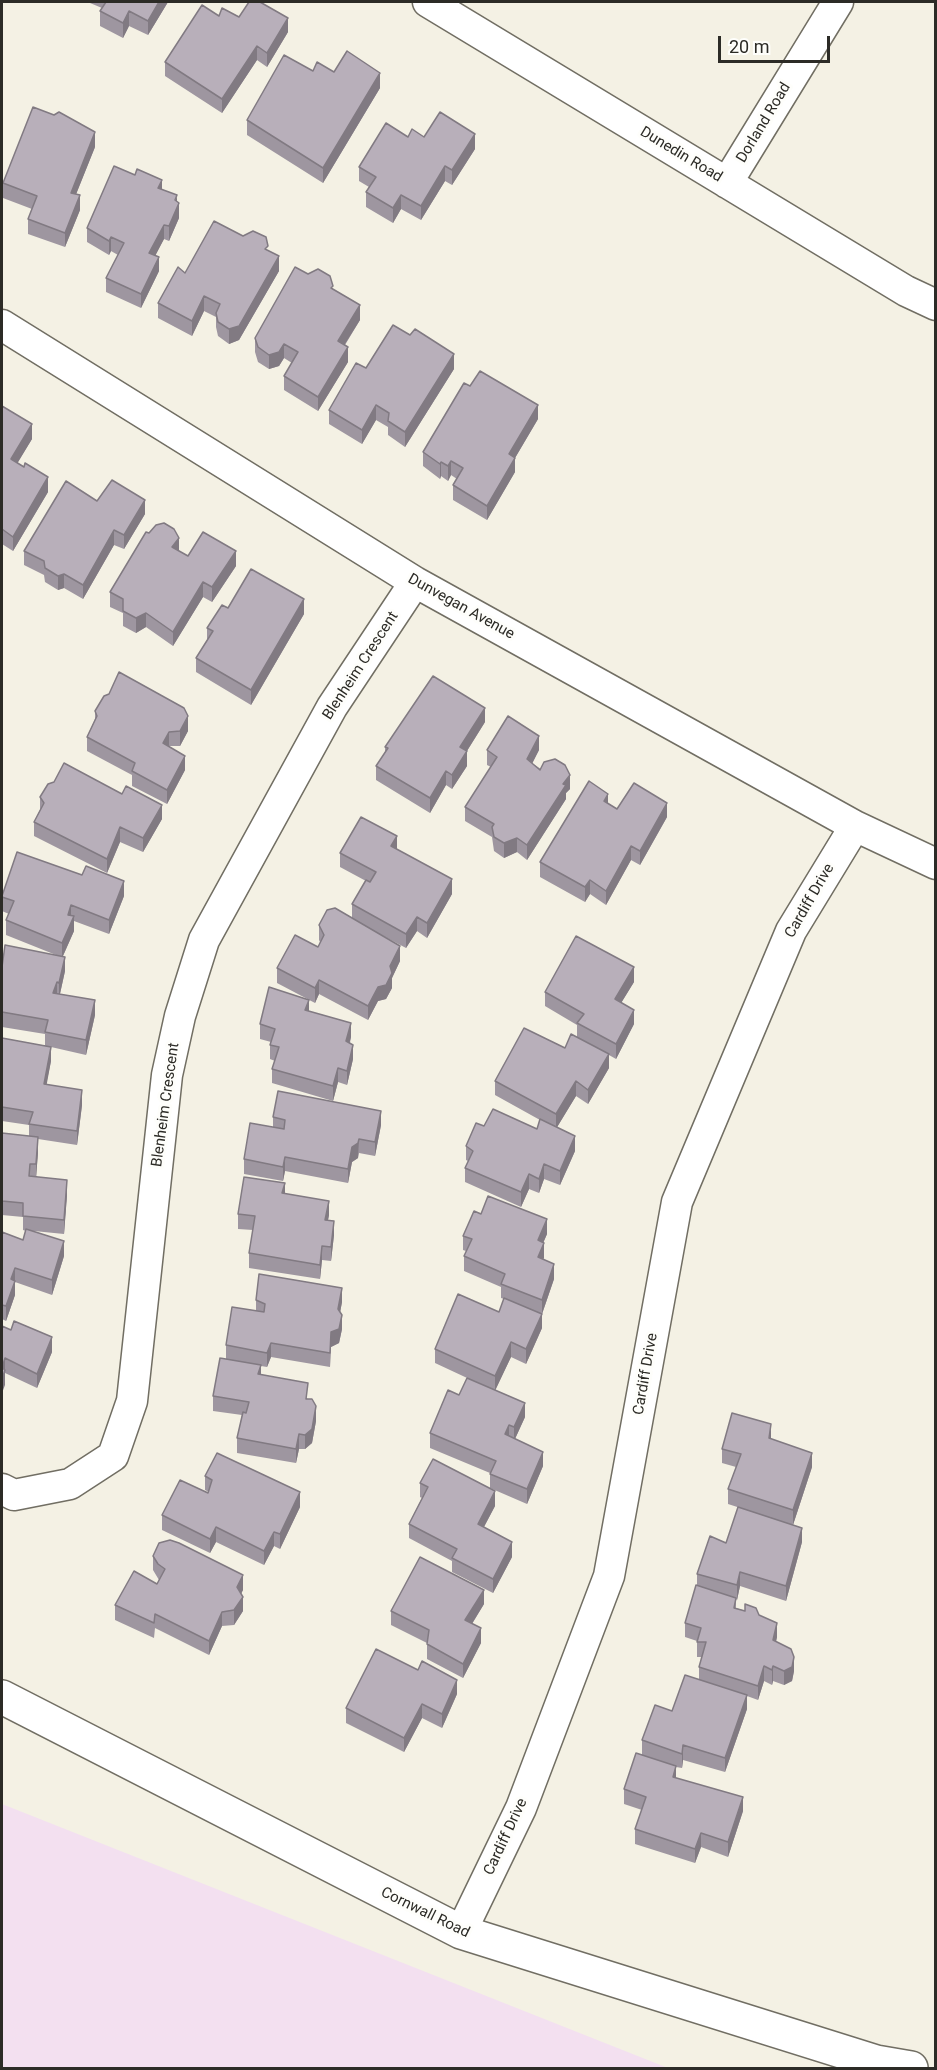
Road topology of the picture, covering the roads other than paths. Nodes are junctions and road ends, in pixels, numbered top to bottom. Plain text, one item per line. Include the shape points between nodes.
1 (428, 2) edge
2 (838, 2) edge
3 (727, 183) junction
4 (936, 305) edge
5 (2, 325) edge
6 (416, 582) junction
7 (855, 826) junction
8 (936, 864) edge
9 (2, 1489) edge
10 (2, 1697) edge
11 (461, 1932) junction
12 (911, 2068) edge

1 - 3 street, Dunedin Road
2 - 3 street, Dorland Road
3 - 4 street, Dunedin Road via 906,291
5 - 6 street, Dunvegan Avenue
6 - 7 street, Dunvegan Avenue
6 - 9 street, Blenheim Crescent via 332,707 204,940 180,1016 167,1076 132,1401 113,1456 70,1484 14,1495
7 - 8 street, Dunvegan Avenue
7 - 11 street, Cardiff Drive via 791,931 677,1202 609,1576 521,1808
10 - 11 main road, Cornwall Road
11 - 12 main road, Cornwall Road via 876,2062

